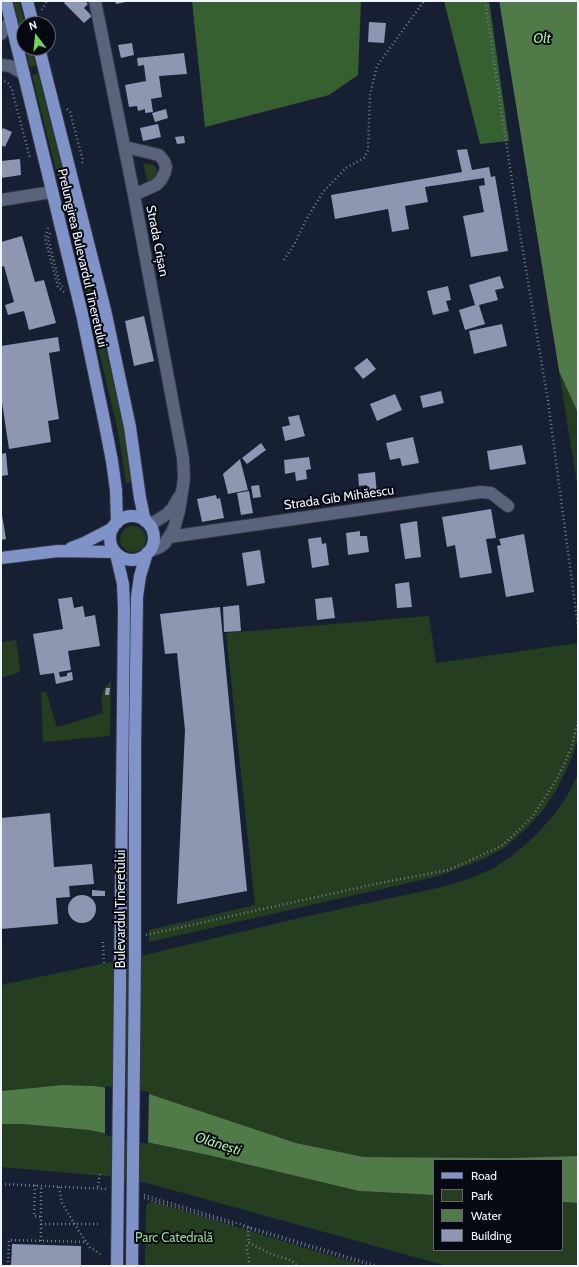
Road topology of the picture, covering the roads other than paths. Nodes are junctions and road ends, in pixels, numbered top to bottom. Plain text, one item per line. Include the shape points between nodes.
1 (6, 1) edge
2 (27, 1) edge
3 (95, 1) edge
4 (31, 16) edge
5 (11, 20) junction
6 (1, 34) edge
7 (41, 56) edge
8 (1, 65) edge
9 (24, 74) junction
10 (125, 147) junction
11 (52, 192) junction
12 (134, 195) junction
13 (1, 200) edge
14 (182, 488) junction
15 (508, 506) dead end
16 (146, 522) junction
17 (115, 525) junction
18 (170, 537) junction
19 (58, 551) junction
20 (116, 553) junction
21 (148, 553) junction
22 (1, 558) edge
23 (117, 1266) edge
24 (132, 1266) edge

1 - 5 main road, Prelungirea Bulevardul Tineretului
2 - 4 main road
3 - 10 street, Strada Crișan
5 - 6 street
5 - 9 main road, Prelungirea Bulevardul Tineretului
7 - 16 main road, Prelungirea Bulevardul Tineretului via 105,310 130,427
8 - 9 street via 10,66
9 - 11 main road, Prelungirea Bulevardul Tineretului
10 - 12 street, Strada Crișan
10 - 12 street via 159,155 166,167 156,185
11 - 13 street
11 - 17 main road, Prelungirea Bulevardul Tineretului via 110,444 116,490
12 - 14 street, Strada Crișan via 183,458
14 - 16 street, Strada Crișan via 172,509 163,517
14 - 18 street, Strada Crișan via 179,510
15 - 18 street, Strada Gib Mihăescu via 491,493 481,492
16 - 17 main road via 130,517 123,518
16 - 21 main road, Bulevardul Tineretului via 153,532 153,543
17 - 19 main road via 84,543
17 - 20 main road, Bulevardul Tineretului via 110,540
18 - 21 street via 160,547
19 - 20 main road
19 - 22 main road
20 - 21 main road via 132,560
20 - 23 main road, Bulevardul Tineretului via 123,584 124,609 122,953 110,1190
21 - 24 main road, Bulevardul Tineretului via 140,576 138,597 135,747 137,1195

